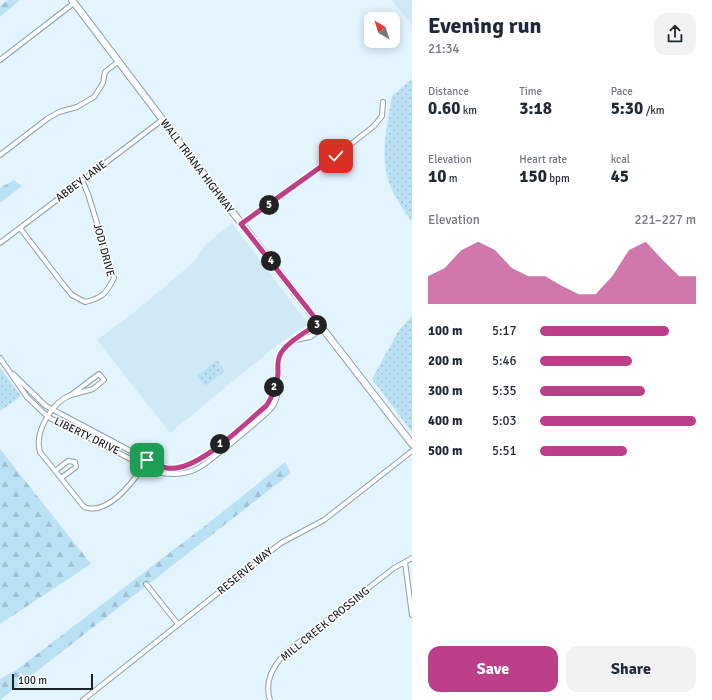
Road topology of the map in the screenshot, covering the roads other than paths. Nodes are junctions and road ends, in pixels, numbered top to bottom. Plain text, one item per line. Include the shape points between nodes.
1 (73, 1) edge
2 (0, 60) edge
3 (119, 61) junction
4 (384, 102) dead end
5 (162, 120) junction
6 (0, 155) edge
7 (82, 180) junction
8 (241, 224) junction
9 (20, 228) junction
10 (0, 243) edge
11 (321, 326) junction
12 (0, 358) edge
13 (8, 369) junction
14 (278, 375) junction
15 (71, 394) junction
16 (52, 410) junction
17 (48, 417) junction
18 (412, 444) edge
19 (412, 451) edge
20 (147, 460) junction
21 (144, 466) junction
22 (55, 470) junction
23 (61, 478) junction
24 (412, 558) edge
25 (405, 562) junction
26 (146, 584) dead end
27 (412, 615) edge
28 (178, 624) junction
29 (83, 700) edge
30 (270, 700) edge

1 - 2 street
1 - 3 main road, WALL TRIANA HIGHWAY
3 - 5 main road, WALL TRIANA HIGHWAY
3 - 6 street via 105,72 103,83 94,97 77,107 53,115
4 - 8 street via 382,116 374,126
5 - 7 street, ABBEY LANE
5 - 8 main road, WALL TRIANA HIGHWAY
7 - 9 street, ABBEY LANE
7 - 9 street, JODI DRIVE via 114,278 108,290 99,299 85,302 72,295
8 - 11 main road, WALL TRIANA HIGHWAY
9 - 10 street, ABBEY LANE
11 - 14 street, LIBERTY DRIVE via 310,337 295,340 285,348 280,355
11 - 18 main road, WALL TRIANA HIGHWAY
12 - 13 street, LIBERTY DRIVE
13 - 16 street, LIBERTY DRIVE via 37,399
13 - 17 street, LIBERTY DRIVE via 27,397
14 - 20 street, LIBERTY DRIVE via 272,397 266,406 200,460 182,467 168,468
14 - 21 street, LIBERTY DRIVE via 279,386 272,407 200,467 168,474
15 - 15 street via 96,375 102,375 104,380 93,389
15 - 16 street via 64,397
16 - 17 street
16 - 20 street, LIBERTY DRIVE
17 - 21 street, LIBERTY DRIVE
17 - 22 street via 41,430 39,446 40,452
19 - 28 street, RESERVE WAY via 324,520 280,543
20 - 21 street
21 - 23 street via 127,488 100,509 84,507
22 - 23 street
22 - 23 street via 68,461 75,462 76,467
24 - 25 street, MILL CREEK CROSSING
25 - 27 street
25 - 30 street, MILL CREEK CROSSING via 285,653 274,666 269,679 267,692
26 - 28 street
28 - 29 street, RESERVE WAY

